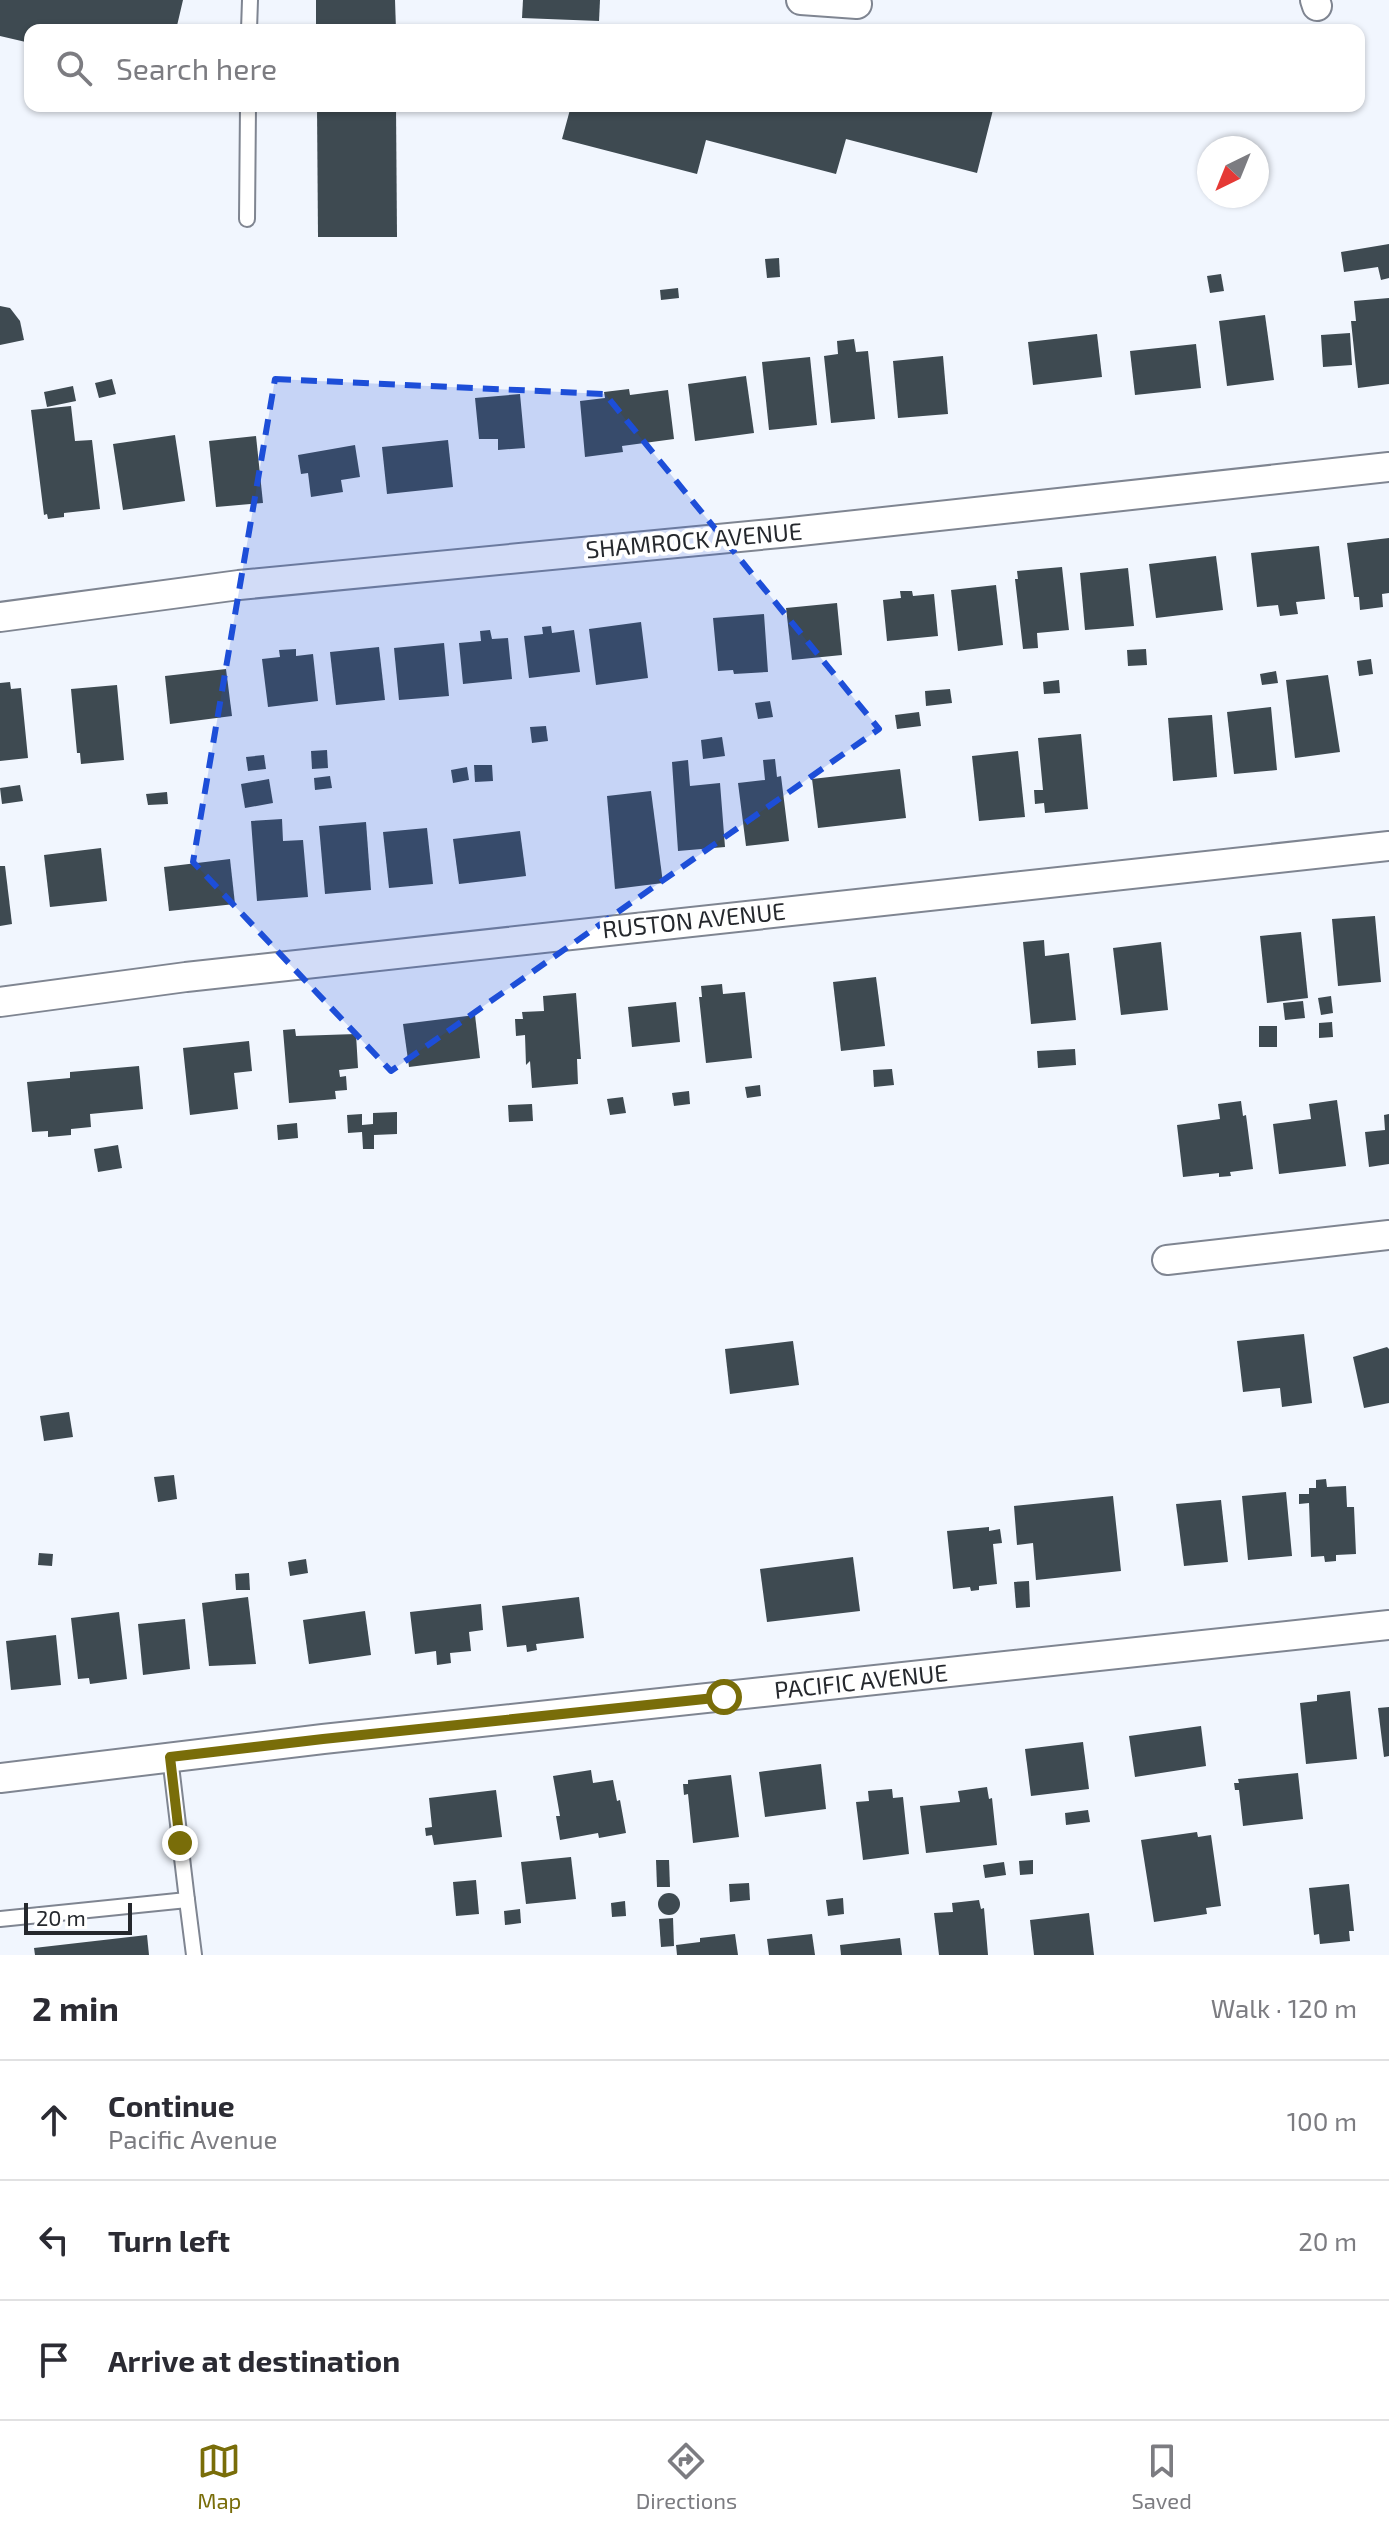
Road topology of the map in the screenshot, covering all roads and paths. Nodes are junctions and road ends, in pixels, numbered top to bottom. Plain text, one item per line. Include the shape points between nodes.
1 (250, 0) edge
2 (801, 0) edge
3 (857, 4) dead end
4 (249, 24) edge
5 (248, 112) edge
6 (247, 219) dead end
7 (1389, 467) edge
8 (0, 617) edge
9 (1389, 846) edge
10 (0, 1002) edge
11 (1389, 1235) edge
12 (1167, 1260) dead end
13 (1389, 1625) edge
14 (170, 1757) junction
15 (0, 1778) edge
16 (187, 1900) junction
17 (0, 1919) edge
18 (194, 1955) edge

1 - 4 lane
2 - 3 street
5 - 6 lane
7 - 8 street, SHAMROCK AVENUE via 239,585
9 - 10 street, RUSTON AVENUE via 186,977
11 - 12 street
13 - 14 street, PACIFIC AVENUE
14 - 15 street, PACIFIC AVENUE
14 - 16 lane
16 - 17 lane
16 - 18 lane

